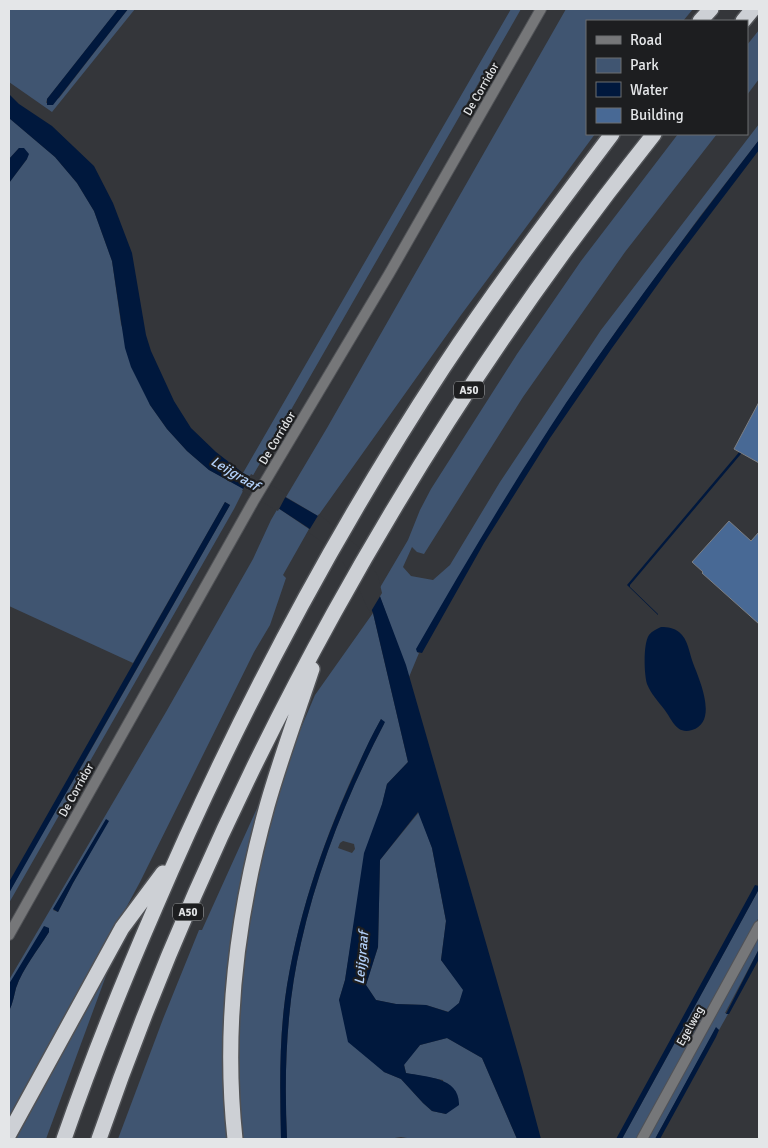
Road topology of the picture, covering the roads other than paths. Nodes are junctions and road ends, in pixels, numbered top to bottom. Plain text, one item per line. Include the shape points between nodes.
1 (541, 9) edge
2 (710, 9) edge
3 (753, 9) edge
4 (701, 20) edge
5 (744, 20) edge
6 (611, 135) edge
7 (653, 135) edge
8 (324, 634) junction
9 (178, 854) junction
10 (759, 926) edge
11 (9, 936) edge
12 (9, 1134) edge
13 (64, 1139) edge
14 (99, 1139) edge
15 (235, 1139) edge
16 (642, 1139) edge

1 - 11 street, De Corridor via 253,502
2 - 4 highway
3 - 5 highway
6 - 9 highway, A50 via 443,368 357,507 248,706
7 - 8 highway, A50 via 564,250 436,440
8 - 14 highway, A50 via 292,691 196,893 121,1075
8 - 15 highway, A50 via 267,806 243,913 230,1046
9 - 12 highway, A50 via 122,928
9 - 13 highway, A50 via 123,981
10 - 16 street, Egelweg

